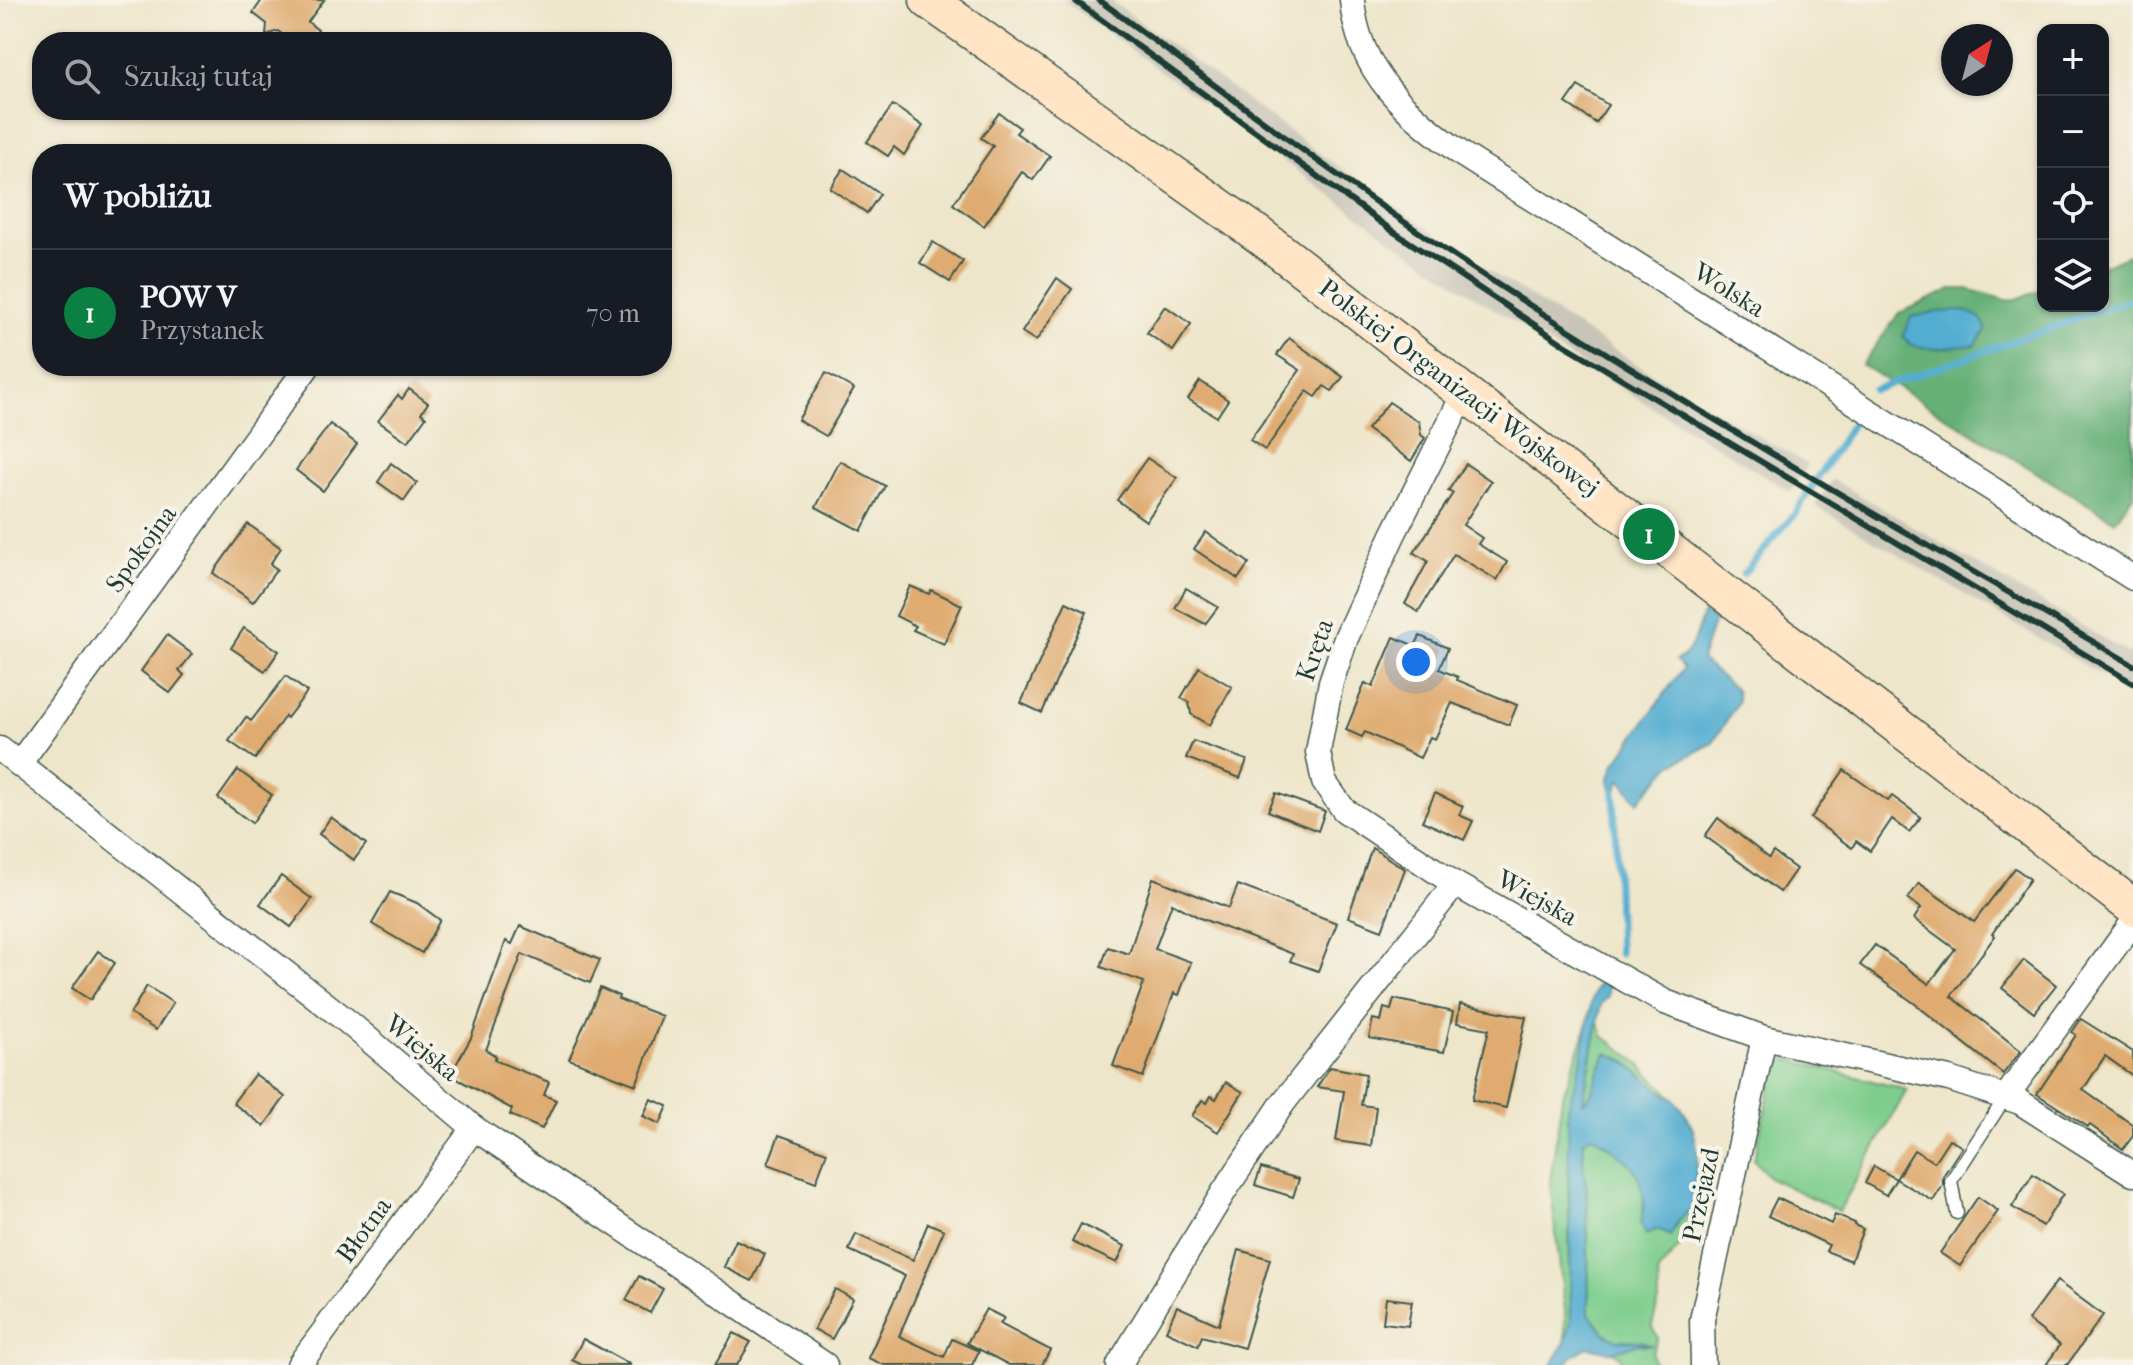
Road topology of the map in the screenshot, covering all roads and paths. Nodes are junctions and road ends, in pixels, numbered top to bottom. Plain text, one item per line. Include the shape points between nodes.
1 (928, 0) edge
2 (1352, 0) edge
3 (300, 376) edge
4 (1465, 392) junction
5 (2133, 578) edge
6 (9, 757) edge
7 (1455, 884) junction
8 (2133, 907) edge
9 (2133, 922) edge
10 (1764, 1038) junction
11 (2005, 1098) junction
12 (474, 1128) junction
13 (2133, 1174) edge
14 (1957, 1213) dead end
15 (299, 1365) edge
16 (825, 1365) edge
17 (1119, 1365) edge
18 (1703, 1365) edge

1 - 4 main road, Polskiej Organizacji Wojskowej via 1201,192
2 - 5 street, Wolska via 1372,68 1423,126
3 - 6 street, Spokojna
4 - 7 street, Kręta via 1346,638 1331,682 1318,752 1324,782 1344,810
4 - 8 main road, Polskiej Organizacji Wojskowej
6 - 12 street, Wiejska via 348,1022
7 - 10 street, Wiejska via 1665,1002
7 - 17 street, Wiejska via 1283,1103
9 - 11 street
10 - 11 street, Wiejska via 1949,1079
10 - 18 street, Przejazd via 1702,1320
11 - 13 street, Wiejska via 2020,1102
11 - 14 lane via 1951,1181
12 - 15 street, Błotna
12 - 16 street, Wiejska

